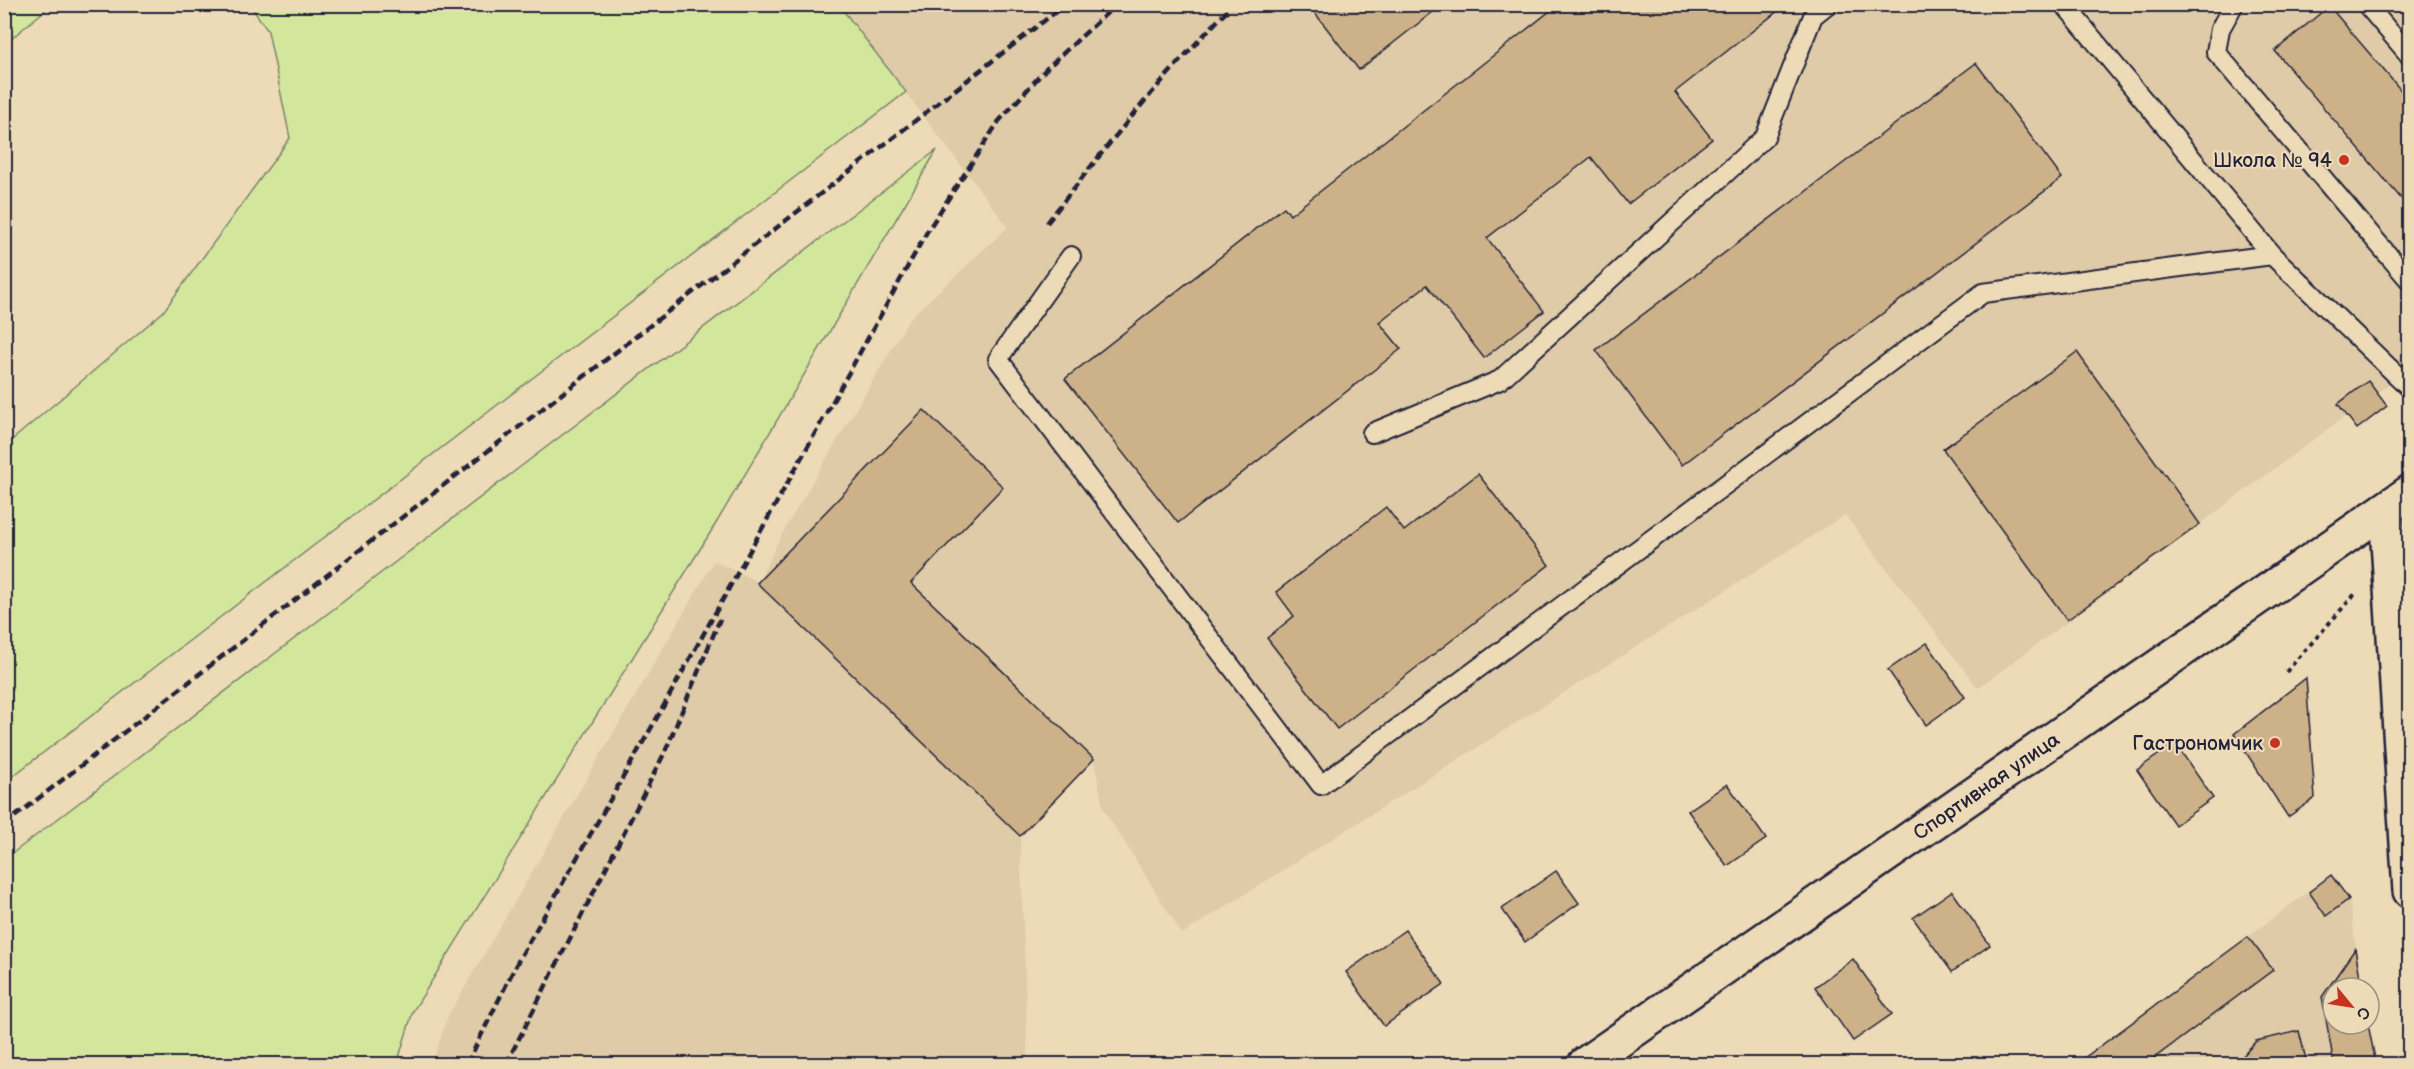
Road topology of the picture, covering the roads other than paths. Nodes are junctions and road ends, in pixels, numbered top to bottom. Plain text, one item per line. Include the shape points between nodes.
1 (1828, 4) edge
2 (2064, 4) edge
3 (2234, 4) edge
4 (2366, 4) edge
5 (2409, 56) edge
6 (2272, 255) junction
7 (1071, 256) dead end
8 (2409, 281) edge
9 (2409, 388) edge
10 (1372, 434) dead end
11 (2398, 500) edge
12 (2409, 891) edge
13 (1585, 1065) edge

1 - 10 lane via 1813,16 1764,137 1500,380
2 - 6 lane
3 - 8 lane via 2220,29 2216,52
4 - 5 lane
6 - 7 lane via 1983,293 1321,785 999,358
6 - 9 lane
11 - 12 street, Спортивная улица via 2389,555
11 - 13 street, Спортивная улица

